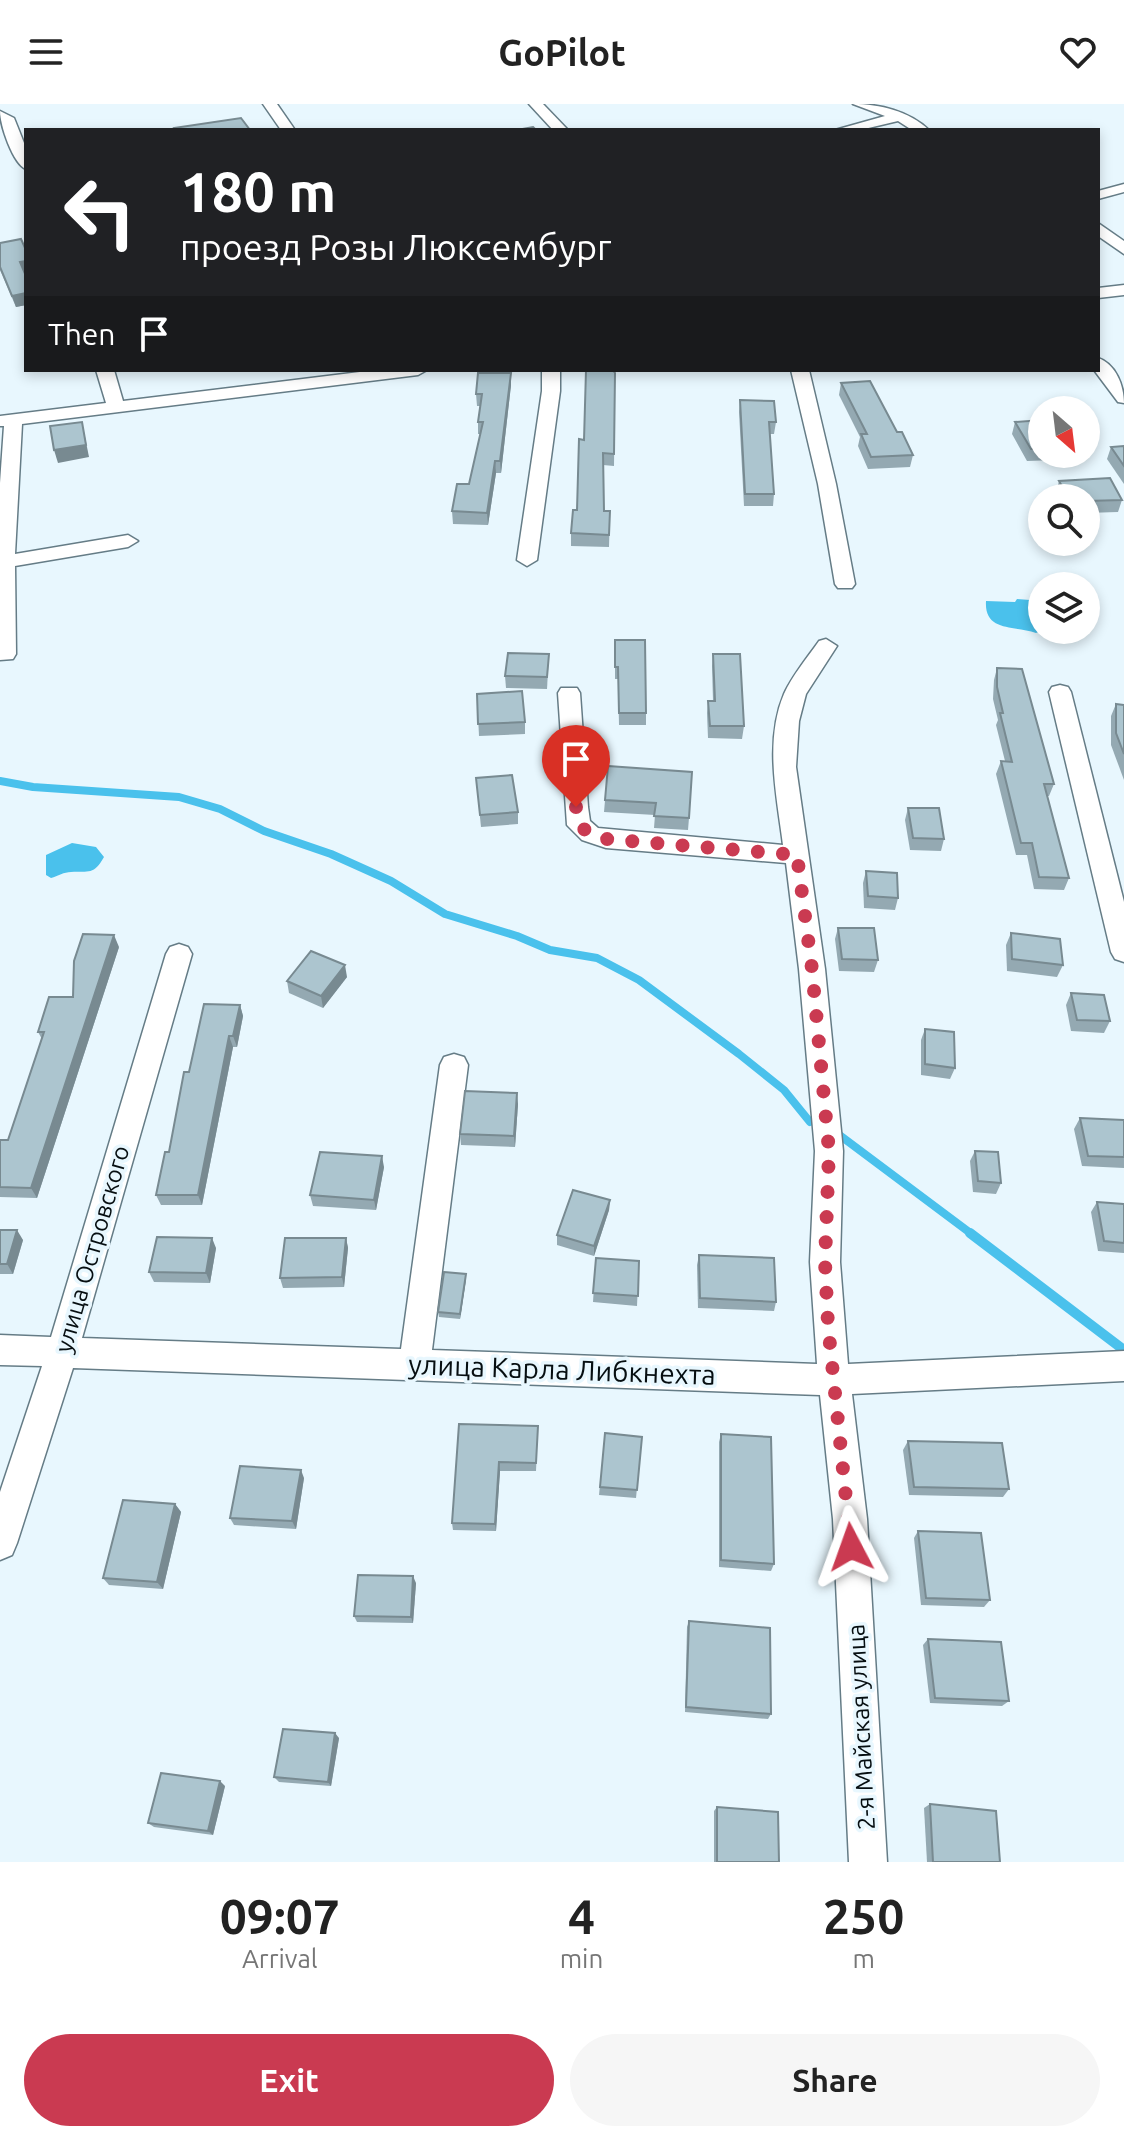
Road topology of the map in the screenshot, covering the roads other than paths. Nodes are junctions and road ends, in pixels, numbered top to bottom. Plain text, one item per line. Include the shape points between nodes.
1 (270, 104) edge
2 (536, 104) edge
3 (860, 104) edge
4 (0, 115) edge
5 (900, 117) junction
6 (287, 128) edge
7 (559, 128) edge
8 (851, 128) edge
9 (919, 128) edge
10 (24, 160) edge
11 (1124, 188) edge
12 (1100, 194) edge
13 (1100, 230) edge
14 (1124, 249) edge
15 (1124, 290) edge
16 (1100, 293) edge
17 (1100, 366) edge
18 (106, 372) edge
19 (402, 372) edge
20 (551, 372) edge
21 (801, 372) edge
22 (1124, 398) edge
23 (116, 407) junction
24 (6, 420) edge
25 (128, 541) dead end
26 (527, 560) dead end
27 (5, 562) junction
28 (845, 584) dead end
29 (826, 646) dead end
30 (5, 654) dead end
31 (1060, 692) dead end
32 (569, 693) dead end
33 (797, 855) junction
34 (1124, 952) edge
35 (179, 954) dead end
36 (454, 1065) dead end
37 (0, 1350) edge
38 (63, 1350) junction
39 (415, 1363) junction
40 (1124, 1366) edge
41 (833, 1380) junction
42 (0, 1543) edge
43 (868, 1862) edge

1 - 6 street
2 - 7 street
3 - 5 street
4 - 10 street via 7,118
5 - 8 street
5 - 9 street
11 - 12 street
13 - 14 street
15 - 16 street
17 - 22 street
18 - 23 street
19 - 23 street
20 - 26 street
21 - 28 street
23 - 24 street
24 - 27 street
25 - 27 street
27 - 30 street
29 - 33 street, 2-я Майская улица via 795,694 788,721 785,767
31 - 34 street
32 - 33 street via 576,807 579,825 590,834
33 - 41 street, 2-я Майская улица via 829,1151 825,1262
35 - 38 street, улица Островского
36 - 39 street
37 - 38 street, улица Карла Либкнехта
38 - 39 street, улица Карла Либкнехта
38 - 42 street, улица Островского
39 - 41 street, улица Карла Либкнехта
40 - 41 street, улица Карла Либкнехта
41 - 43 street, 2-я Майская улица via 850,1519

